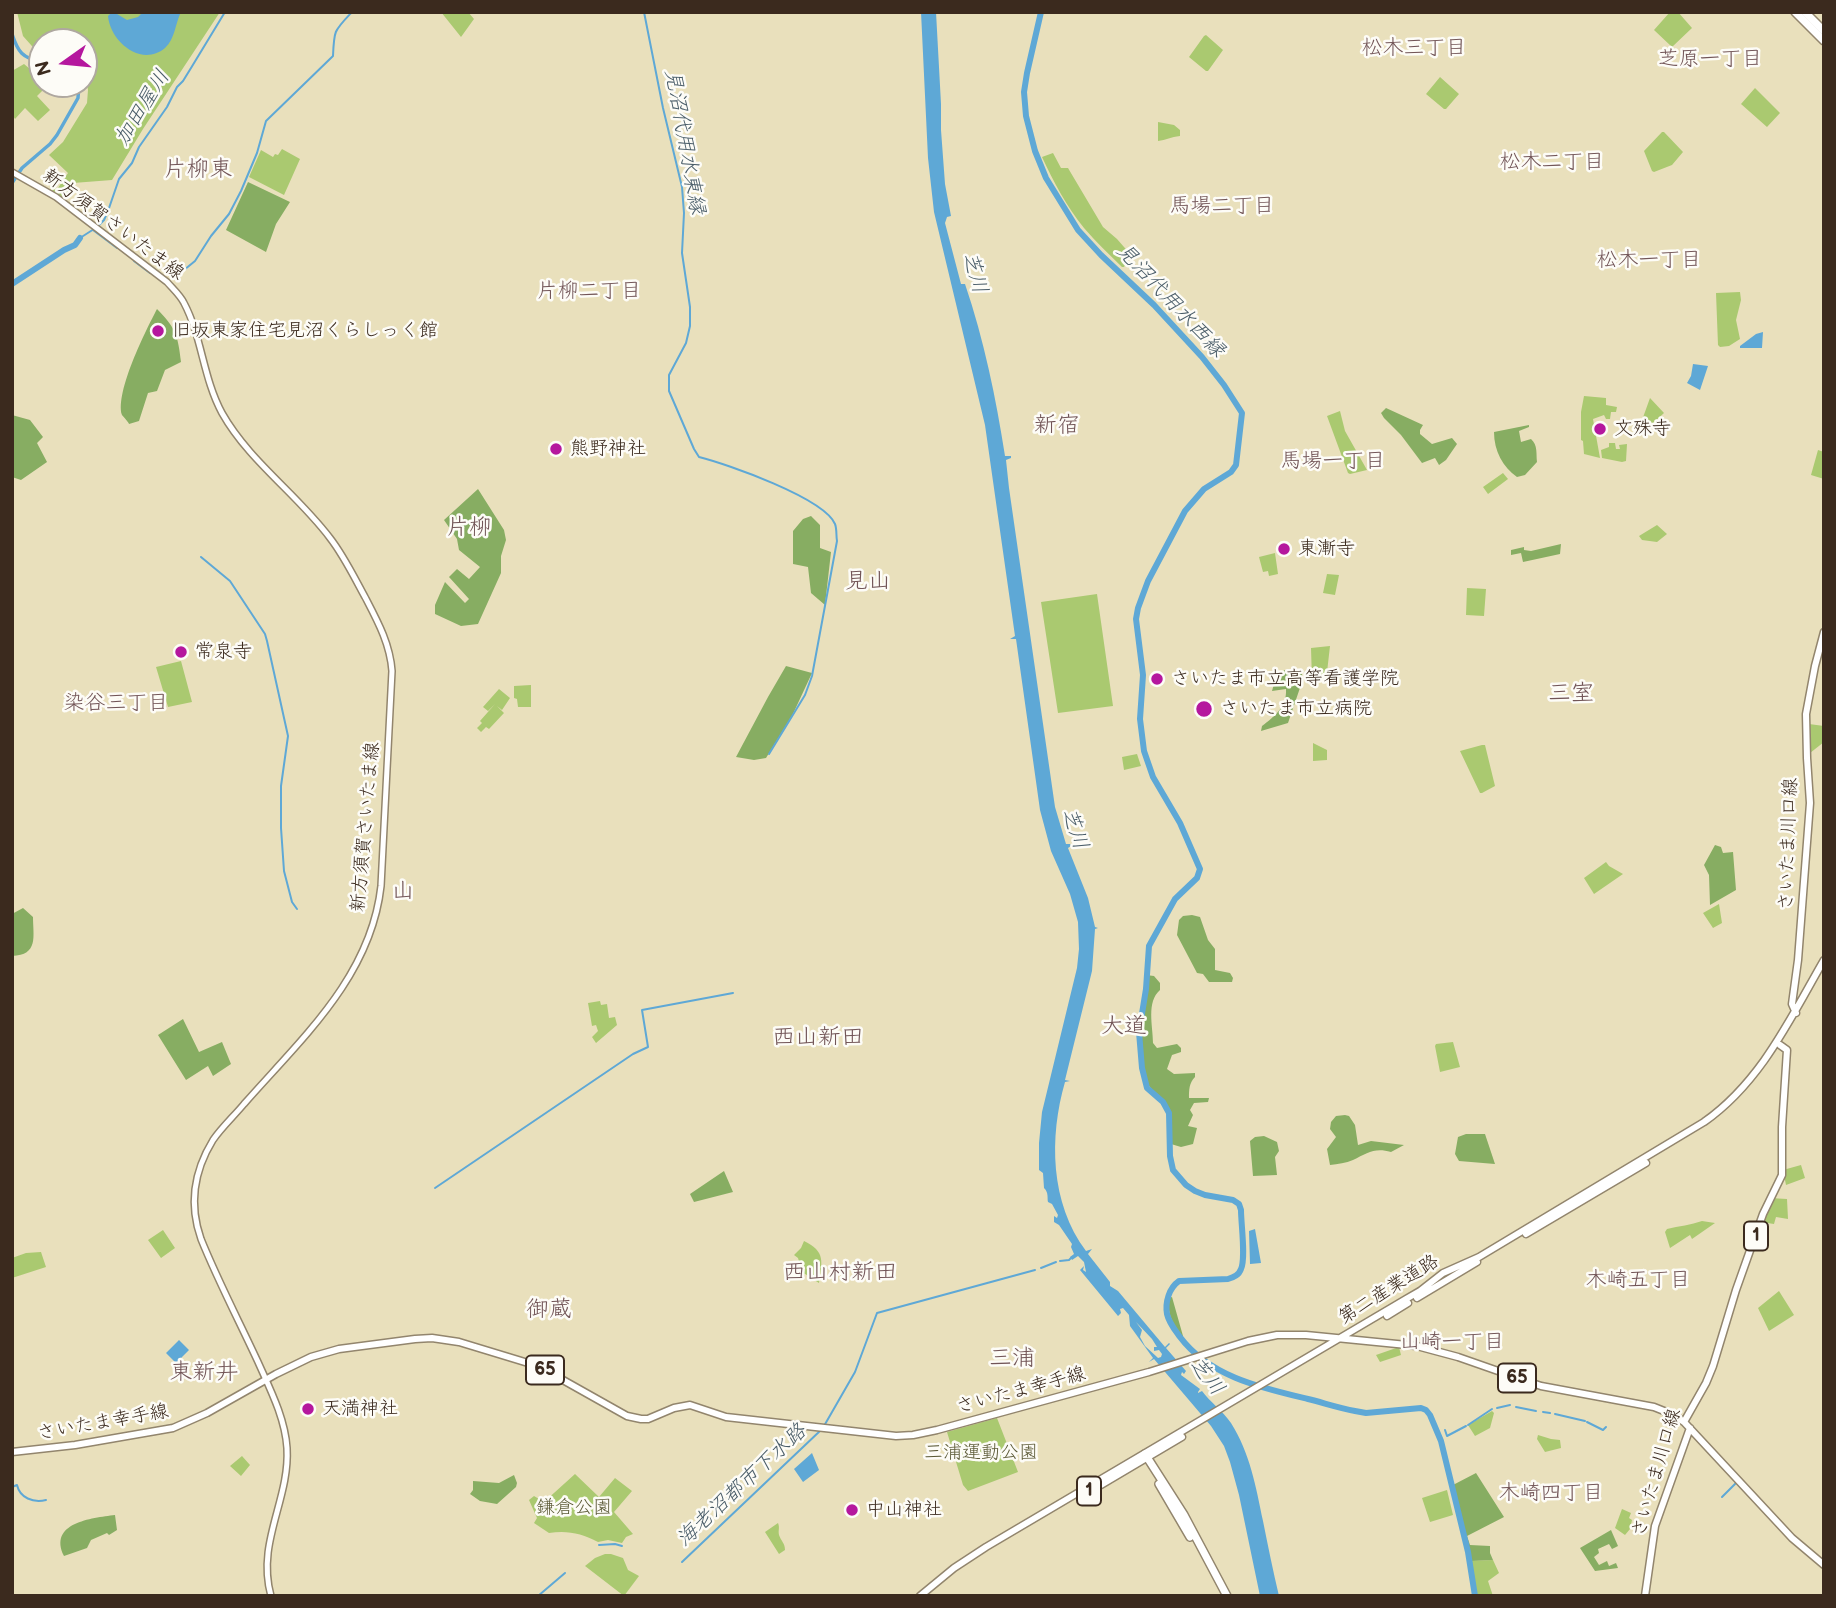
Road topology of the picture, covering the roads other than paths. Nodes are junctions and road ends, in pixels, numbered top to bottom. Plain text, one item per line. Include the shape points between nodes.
1 (1795, 12) edge
2 (1805, 12) edge
3 (1824, 31) edge
4 (1824, 41) edge
5 (13, 173) edge
6 (1824, 632) edge
7 (1824, 960) edge
8 (1824, 967) edge
9 (1796, 1013) junction
10 (1780, 1045) junction
11 (1344, 1339) junction
12 (266, 1380) junction
13 (1687, 1425) junction
14 (12, 1452) edge
15 (1145, 1457) junction
16 (1824, 1565) edge
17 (271, 1596) edge
18 (922, 1596) edge
19 (1225, 1596) edge
20 (1645, 1596) edge

1 - 4 highway
2 - 3 highway
5 - 12 main road, 新方須賀さいたま線 via 56,197 167,282 180,297 223,414 335,544 390,654 383,858 371,933 342,989 217,1135 201,1162 194,1194 201,1239
6 - 9 main road, さいたま川口線 / 1 via 1806,714 1810,803 1793,1004
7 - 9 main road, 第二産業道路 / 1
8 - 9 main road, 第二産業道路 / 1
9 - 10 main road, 第二産業道路 / 1
9 - 11 main road, 第二産業道路 / 1 via 1756,1073 1714,1116 1479,1257 1443,1273
10 - 11 main road, 第二産業道路 / 1 via 1744,1093 1707,1125
10 - 13 main road, さいたま川口線 / 1 via 1787,1050 1782,1175 1763,1214 1713,1366
11 - 12 main road, さいたま幸手線 / 65 via 1306,1335 1256,1338 925,1433 888,1435 720,1416 690,1405 637,1419 545,1369 443,1339 331,1351
11 - 13 main road, さいたま幸手線 / 65 via 1436,1350 1541,1386 1662,1409
11 - 15 main road, 第二産業道路 / 1
12 - 14 main road, さいたま幸手線 / 65 via 173,1428
12 - 17 main road, 新方須賀さいたま線 via 283,1424 287,1452 267,1552
13 - 16 main road, さいたま幸手線 / 65 via 1792,1538
13 - 20 main road, さいたま川口線 / 1 via 1655,1526
15 - 18 main road, 第二産業道路 / 1 via 954,1568
15 - 19 highway
15 - 19 highway via 1184,1515

